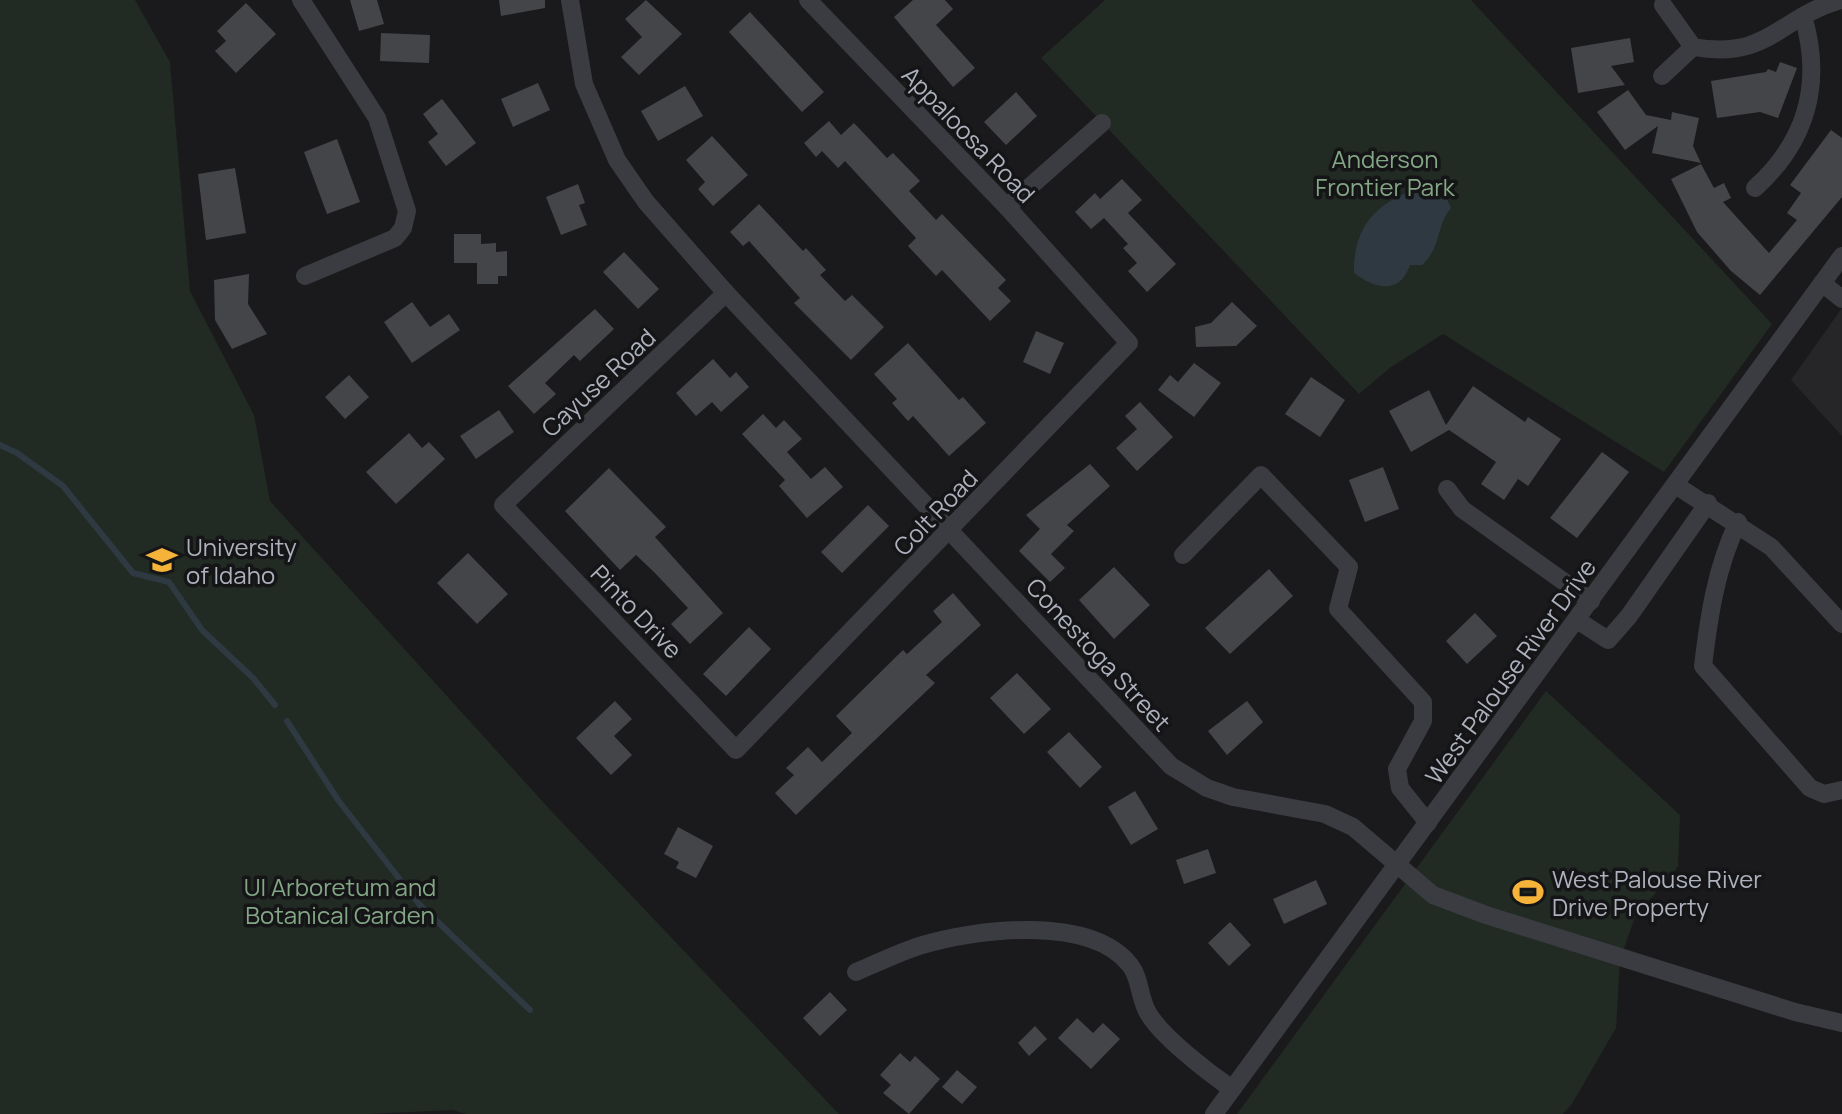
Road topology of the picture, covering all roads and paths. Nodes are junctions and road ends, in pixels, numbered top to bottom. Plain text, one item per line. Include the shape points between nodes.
1 (301, 0) edge
2 (570, 0) edge
3 (808, 0) edge
4 (1841, 0) edge
5 (1663, 5) dead end
6 (1803, 16) junction
7 (1693, 47) junction
8 (1662, 76) dead end
9 (1102, 123) dead end
10 (1755, 188) dead end
11 (1007, 207) junction
12 (1842, 256) edge
13 (305, 276) dead end
14 (1822, 283) junction
15 (726, 293) junction
16 (1842, 299) edge
17 (1093, 303) joint
18 (1677, 486) junction
19 (1447, 489) dead end
20 (1708, 503) junction
21 (503, 505) joint
22 (1738, 522) junction
23 (952, 530) junction
24 (1183, 555) dead end
25 (1591, 601) junction
26 (1577, 620) junction
27 (1842, 624) edge
28 (736, 750) joint
29 (1842, 790) edge
30 (1428, 823) junction
31 (1397, 865) junction
32 (856, 972) dead end
33 (1842, 1023) edge
34 (1232, 1089) junction
35 (1214, 1114) edge

1 - 13 street via 377,118 407,211 395,238
2 - 15 street, Conestoga Street via 584,84 617,160 646,202
3 - 11 street, Appaloosa Road
4 - 6 street
5 - 7 street
6 - 7 street via 1747,49
6 - 10 street via 1813,50 1810,91 1792,143
7 - 8 street
9 - 11 street
11 - 17 street, Appaloosa Road
12 - 14 street, West Palouse River Drive
14 - 16 street
14 - 18 street, West Palouse River Drive
15 - 21 street, Cayuse Road
15 - 23 street, Conestoga Street
17 - 23 street, Colt Road via 1129,343
18 - 20 street
18 - 25 street, West Palouse River Drive
19 - 25 street via 1462,509
20 - 22 street
20 - 26 street via 1608,640
21 - 28 street, Pinto Drive
22 - 27 street via 1771,547
22 - 29 street via 1725,549 1710,610 1703,666 1810,788 1824,794
23 - 28 street, Colt Road
23 - 31 street, Conestoga Street via 1171,766 1233,797 1325,814 1353,827
24 - 30 street via 1261,475 1349,567 1338,609 1423,702 1423,721 1397,769 1400,788
25 - 26 street, West Palouse River Drive
26 - 30 street, West Palouse River Drive
30 - 31 street, West Palouse River Drive
31 - 33 street, Conestoga Street via 1433,895 1486,915
31 - 34 street, West Palouse River Drive
32 - 34 street via 919,946 960,938 1045,929 1090,938 1116,951 1132,967 1147,1013 1202,1069
34 - 35 street, West Palouse River Drive

